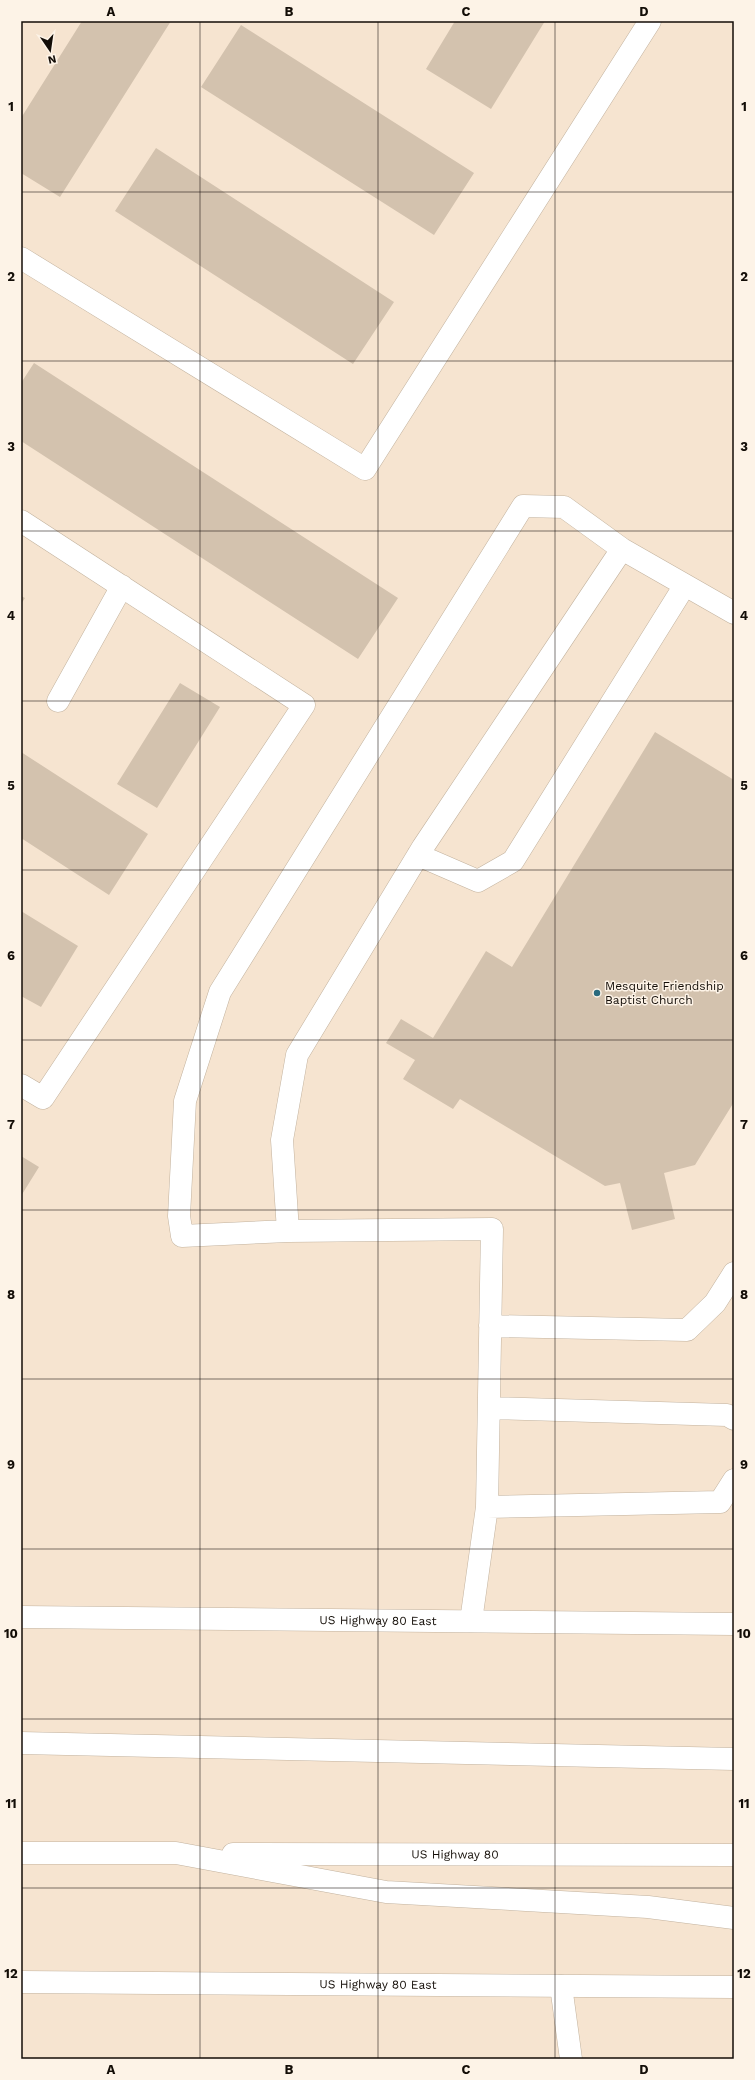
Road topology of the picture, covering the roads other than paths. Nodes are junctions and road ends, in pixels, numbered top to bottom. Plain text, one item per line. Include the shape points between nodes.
1 (650, 21) edge
2 (21, 258) edge
3 (21, 521) edge
4 (622, 548) junction
5 (685, 585) junction
6 (122, 586) junction
7 (734, 613) edge
8 (58, 701) dead end
9 (418, 855) junction
10 (21, 1085) edge
11 (288, 1231) junction
12 (734, 1273) edge
13 (490, 1326) junction
14 (488, 1408) junction
15 (734, 1419) edge
16 (734, 1480) edge
17 (487, 1506) junction
18 (21, 1617) edge
19 (471, 1621) junction
20 (734, 1624) edge
21 (21, 1743) edge
22 (734, 1759) edge
23 (21, 1853) edge
24 (176, 1853) junction
25 (734, 1855) edge
26 (734, 1918) edge
27 (21, 1982) edge
28 (561, 1986) junction
29 (734, 1987) edge
30 (570, 2059) edge

1 - 2 main road via 365,468
3 - 6 main road
4 - 5 main road
4 - 9 main road
4 - 11 main road via 564,507 523,506 220,992 185,1101 179,1216 182,1236
5 - 7 main road
5 - 9 main road via 513,861 478,881
6 - 8 main road
6 - 10 main road via 304,705 43,1098
9 - 11 main road via 297,1055 282,1140
11 - 13 main road via 492,1228
12 - 13 main road via 715,1303 687,1330
13 - 14 main road
14 - 15 main road via 727,1415
14 - 17 main road
16 - 17 main road via 720,1502
17 - 19 main road
18 - 19 main road, US Highway 80 East
19 - 20 main road, US Highway 80 East
21 - 22 main road
23 - 24 main road
24 - 25 main road, US Highway 80
24 - 26 main road via 386,1892 648,1908
27 - 28 main road, US Highway 80 East
28 - 29 main road, US Highway 80 East
28 - 30 main road

